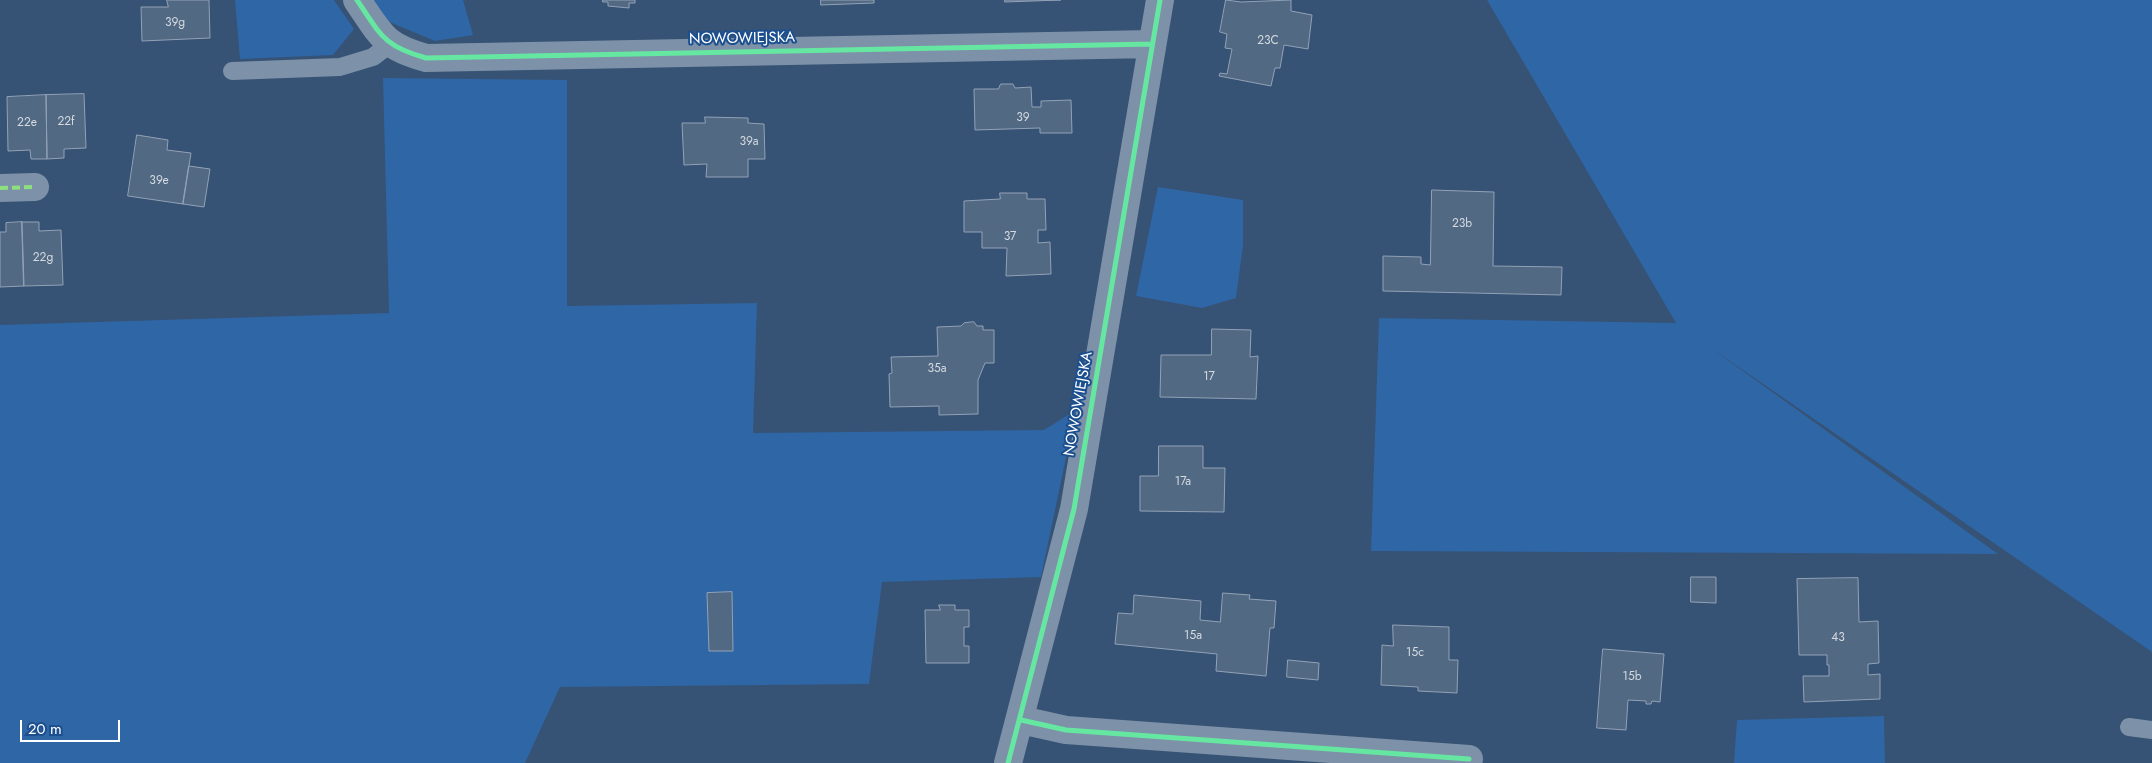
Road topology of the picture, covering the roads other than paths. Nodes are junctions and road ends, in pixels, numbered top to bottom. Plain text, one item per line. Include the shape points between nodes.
1 (357, 0) edge
2 (1160, 0) edge
3 (390, 44) junction
4 (1152, 44) junction
5 (232, 71) dead end
6 (0, 188) edge
7 (35, 188) dead end
8 (1021, 720) junction
9 (2129, 728) dead end
10 (2152, 730) edge
11 (1469, 759) dead end
12 (1008, 763) edge

1 - 3 street, NOWOWIEJSKA
2 - 4 street, NOWOWIEJSKA
3 - 4 street, NOWOWIEJSKA via 403,51 435,58
3 - 5 lane via 373,57 340,67
4 - 8 street, NOWOWIEJSKA via 1074,509
6 - 7 street
8 - 11 street via 1066,730
8 - 12 street, NOWOWIEJSKA
9 - 10 lane

